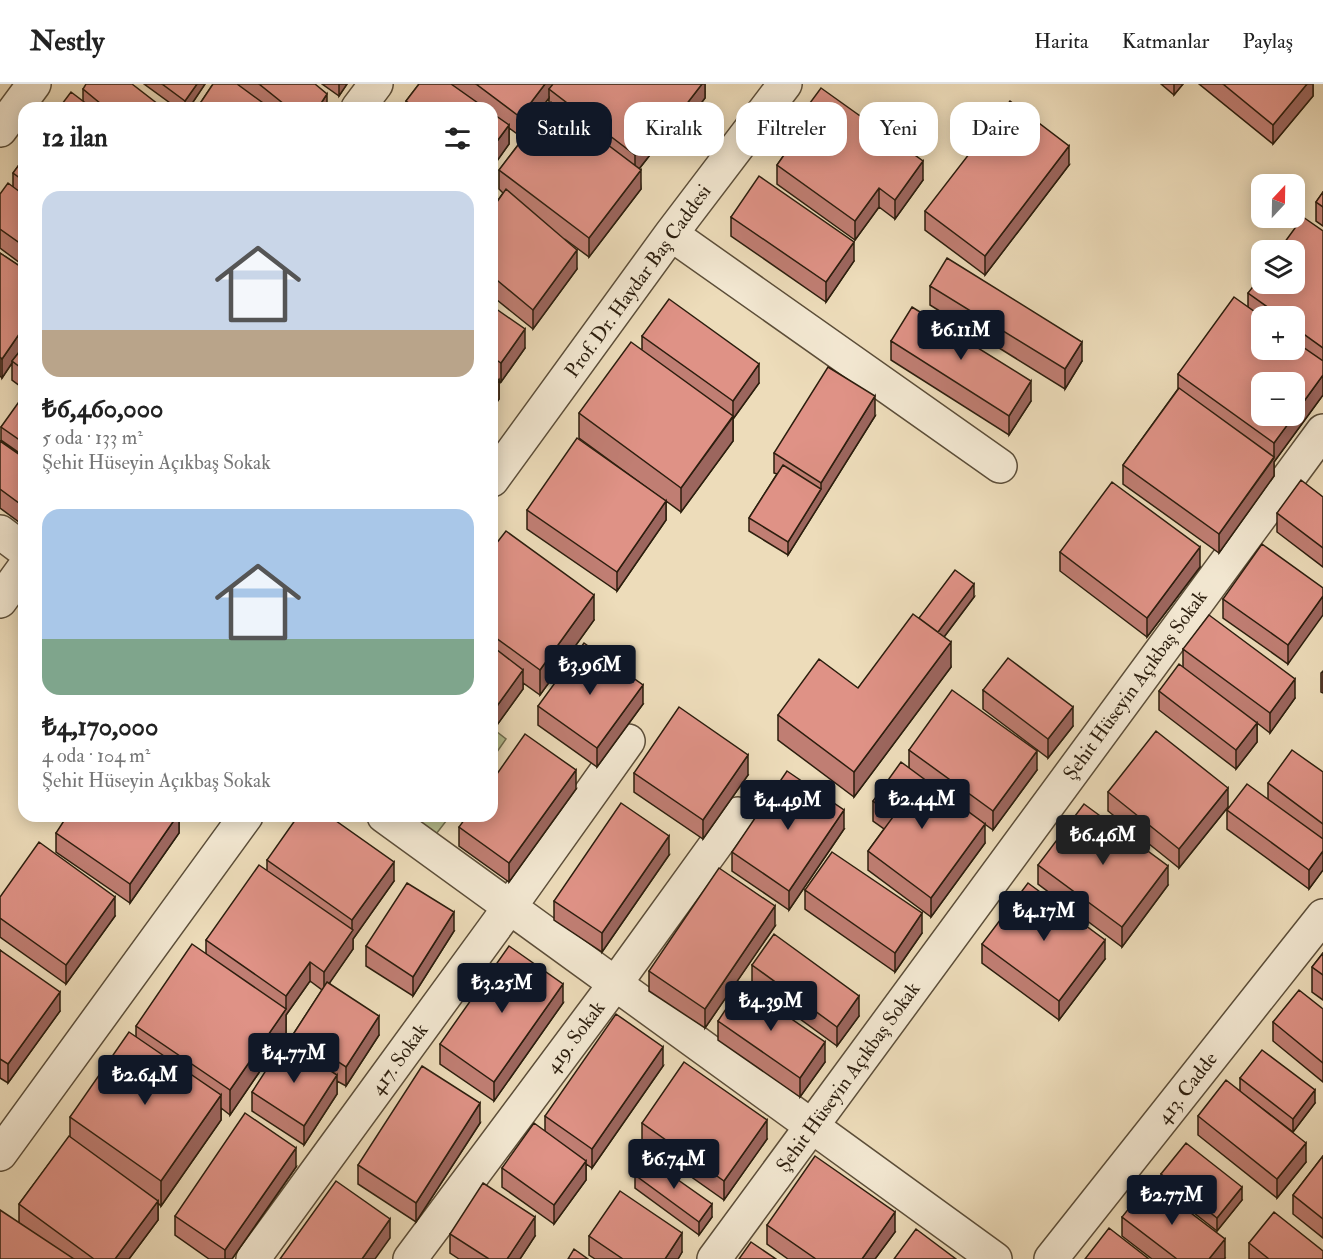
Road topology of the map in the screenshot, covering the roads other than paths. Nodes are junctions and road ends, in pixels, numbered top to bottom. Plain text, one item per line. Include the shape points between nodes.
1 (34, 84) edge
2 (376, 84) edge
3 (784, 84) edge
4 (21, 102) edge
5 (362, 102) edge
6 (18, 106) edge
7 (0, 130) edge
8 (671, 234) junction
9 (1323, 431) edge
10 (1000, 466) dead end
11 (498, 472) edge
12 (0, 532) edge
13 (18, 546) edge
14 (18, 576) edge
15 (0, 601) edge
16 (628, 741) dead end
17 (738, 814) dead end
18 (242, 822) edge
19 (392, 822) edge
20 (509, 908) junction
21 (1323, 916) edge
22 (615, 984) junction
23 (812, 1127) junction
24 (0, 1154) edge
25 (253, 1259) edge
26 (410, 1259) edge
27 (714, 1259) edge
28 (995, 1259) edge
29 (1051, 1259) edge

1 - 4 street
2 - 5 street
3 - 8 street, Prof. Dr. Haydar Baş Caddesi
6 - 7 street
8 - 10 street
8 - 11 street, Prof. Dr. Haydar Baş Caddesi
9 - 23 street, Şehit Hüseyin Açıkbaş Sokak
12 - 13 street
14 - 15 street
16 - 20 street, 417. Sokak
17 - 22 street, 419. Sokak
18 - 24 street
19 - 20 street
20 - 22 street
20 - 25 street, 417. Sokak
21 - 29 street, 413. Cadde
22 - 23 street
22 - 26 street, 419. Sokak
23 - 27 street, Şehit Hüseyin Açıkbaş Sokak
23 - 28 street

